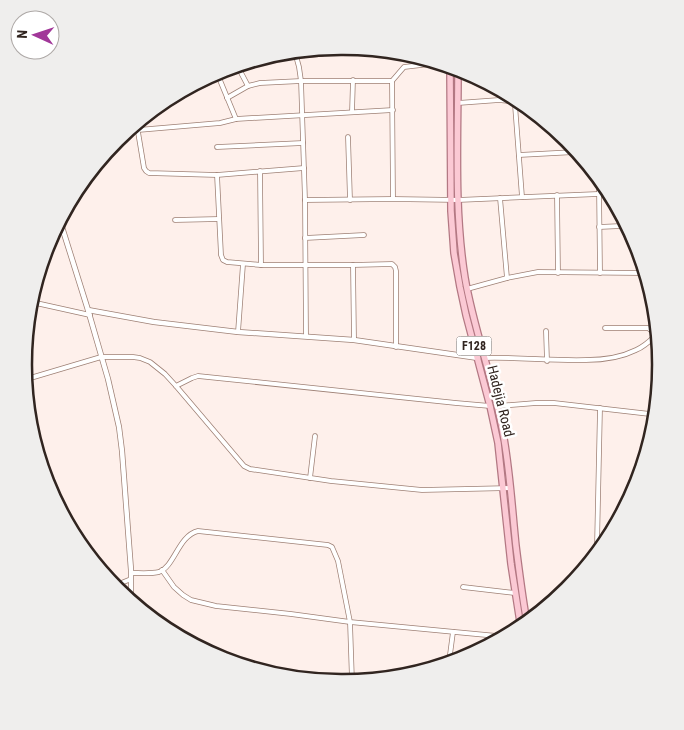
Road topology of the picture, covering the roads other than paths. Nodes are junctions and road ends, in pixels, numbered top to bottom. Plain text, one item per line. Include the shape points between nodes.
1 (297, 59) edge
2 (419, 65) edge
3 (241, 73) edge
4 (450, 75) edge
5 (458, 78) edge
6 (220, 80) edge
7 (352, 80) junction
8 (301, 81) junction
9 (392, 81) junction
10 (248, 86) junction
11 (227, 98) junction
12 (502, 100) edge
13 (458, 103) junction
14 (515, 109) edge
15 (393, 110) junction
16 (352, 112) junction
17 (302, 116) junction
18 (236, 119) junction
19 (143, 128) edge
20 (139, 132) edge
21 (348, 137) dead end
22 (303, 143) junction
23 (217, 147) dead end
24 (567, 152) edge
25 (519, 155) junction
26 (304, 168) junction
27 (260, 171) junction
28 (217, 175) junction
29 (598, 194) joint
30 (557, 195) junction
31 (522, 197) junction
32 (500, 198) junction
33 (393, 199) junction
34 (305, 200) junction
35 (350, 200) junction
36 (454, 200) junction
37 (219, 219) junction
38 (176, 220) dead end
39 (619, 226) edge
40 (599, 227) junction
41 (63, 230) edge
42 (364, 236) dead end
43 (305, 238) junction
44 (243, 264) junction
45 (262, 265) junction
46 (305, 265) junction
47 (353, 266) junction
48 (600, 272) junction
49 (558, 273) junction
50 (637, 273) edge
51 (508, 278) junction
52 (467, 289) junction
53 (38, 303) edge
54 (89, 312) junction
55 (605, 328) dead end
56 (649, 330) edge
57 (238, 332) junction
58 (546, 332) dead end
59 (306, 336) junction
60 (650, 339) edge
61 (354, 340) junction
62 (396, 347) junction
63 (101, 357) junction
64 (477, 358) junction
65 (485, 358) junction
66 (547, 360) junction
67 (33, 377) edge
68 (176, 386) junction
69 (490, 406) junction
70 (498, 406) junction
71 (600, 408) junction
72 (648, 414) edge
73 (315, 436) dead end
74 (310, 478) junction
75 (511, 488) junction
76 (504, 489) junction
77 (597, 540) edge
78 (162, 570) junction
79 (131, 573) junction
80 (131, 580) junction
81 (122, 583) edge
82 (463, 588) dead end
83 (131, 591) edge
84 (515, 593) junction
85 (526, 614) edge
86 (519, 618) edge
87 (350, 622) junction
88 (453, 632) junction
89 (492, 636) edge
90 (450, 655) edge
91 (352, 674) edge

1 - 8 street
2 - 9 street via 404,67
3 - 10 street
4 - 36 main road, Hadejia Road / F128
5 - 13 main road, Hadejia Road / F128
6 - 11 street
7 - 8 street
7 - 9 street
7 - 16 street
8 - 10 street
8 - 17 street
9 - 15 street
10 - 11 street
11 - 18 street
12 - 13 street
13 - 36 main road, Hadejia Road / F128
14 - 25 street
15 - 16 street
15 - 33 street
16 - 17 street
17 - 18 street
17 - 22 street
18 - 19 street
20 - 28 street via 144,168 149,173
21 - 35 street
22 - 23 street
22 - 26 street
24 - 25 street
25 - 31 street
26 - 27 street
26 - 34 street
27 - 28 street
27 - 45 street
28 - 37 street
29 - 30 street
29 - 40 street
30 - 31 street
30 - 49 street
31 - 32 street
32 - 36 street
32 - 51 street
33 - 35 street
33 - 36 street
34 - 35 street
34 - 43 street
36 - 52 main road, Hadejia Road / F128
36 - 64 main road, Hadejia Road / F128 via 454,253
37 - 38 street
37 - 44 street via 223,260
39 - 40 street
40 - 48 street
41 - 54 street
42 - 43 street
43 - 46 street
44 - 45 street
44 - 57 street
45 - 46 street
46 - 47 street
46 - 59 street
47 - 61 street
47 - 62 street via 392,264 395,267
48 - 49 street
48 - 50 street
49 - 51 street via 532,272
51 - 52 street
52 - 65 main road, Hadejia Road / F128
53 - 54 street
54 - 57 street
54 - 63 street
55 - 56 street
57 - 59 street
58 - 66 street
59 - 61 street
60 - 66 street via 635,351 604,360
61 - 62 street
62 - 64 street
63 - 67 street
63 - 68 street via 140,358 166,374
63 - 79 street via 119,427
64 - 65 street
64 - 69 main road, Hadejia Road / F128
65 - 66 street
65 - 70 main road, Hadejia Road / F128
68 - 69 street via 198,376
68 - 74 street via 244,466 256,471
69 - 76 main road, Hadejia Road / F128
70 - 71 street via 536,403
70 - 75 main road, Hadejia Road / F128
71 - 72 street
71 - 77 street
73 - 74 street
74 - 76 street via 422,490
75 - 76 street
75 - 85 main road, Hadejia Road / F128
76 - 84 main road, Hadejia Road / F128
78 - 79 street
78 - 87 street via 183,595 203,604
78 - 87 street via 187,537 198,531 328,545 338,561
79 - 80 street
80 - 81 street
80 - 83 street
82 - 84 street
84 - 86 main road, Hadejia Road / F128
87 - 88 street
87 - 91 street
88 - 89 street
88 - 90 street

